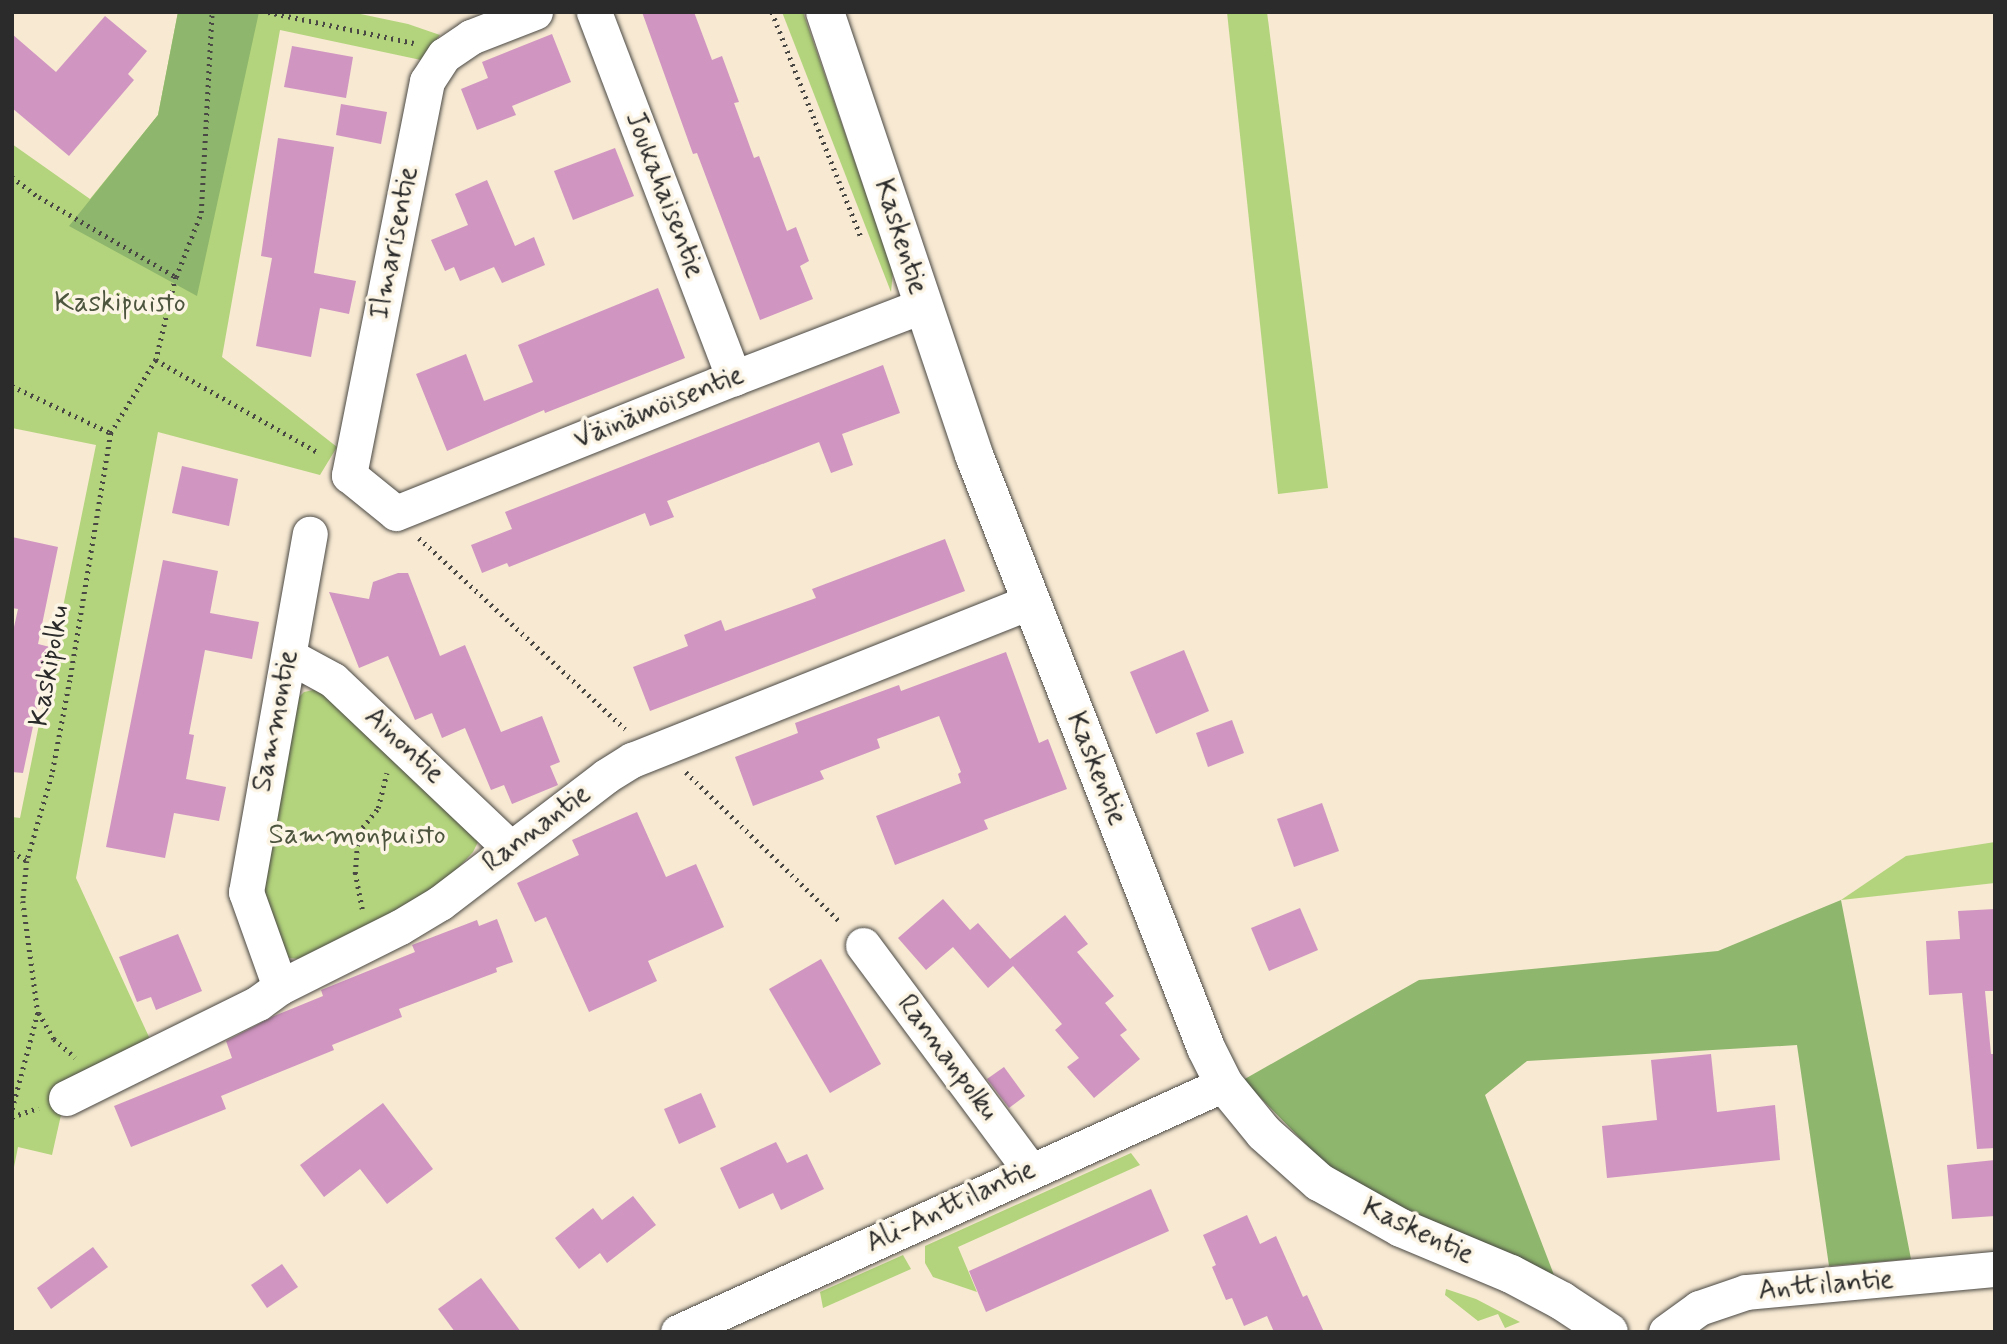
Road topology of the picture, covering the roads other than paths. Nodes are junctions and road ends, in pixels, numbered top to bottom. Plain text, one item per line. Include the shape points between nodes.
1 (535, 12) edge
2 (594, 12) edge
3 (825, 12) edge
4 (922, 306) junction
5 (734, 378) junction
6 (396, 513) joint
7 (310, 534) dead end
8 (1029, 602) junction
9 (289, 656) junction
10 (510, 848) junction
11 (863, 945) dead end
12 (280, 987) junction
13 (1224, 1084) junction
14 (66, 1098) dead end
15 (1030, 1170) junction
16 (1995, 1269) edge
17 (678, 1332) edge
18 (1609, 1332) edge
19 (1666, 1332) edge

1 - 6 street, Ilmarisentie via 471,37 444,55 427,82 349,475
2 - 5 street, Joukahaisentie
3 - 4 street, Kaskentie
4 - 5 street, Väinämöisentie
4 - 8 street, Kaskentie
5 - 6 street, Väinämöisentie
7 - 9 street, Sammontie
8 - 10 street, Rannantie via 632,760
8 - 13 street, Kaskentie
9 - 10 street, Ainontie via 333,680
9 - 12 street, Sammontie via 246,892
10 - 12 street, Rannantie via 440,903
11 - 15 street, Rannanpolku
12 - 14 street, Rannantie via 258,1003
13 - 15 street, Ali-Anttilantie
13 - 18 street, Kaskentie via 1264,1133 1319,1182 1401,1228 1511,1274
15 - 17 street, Ali-Anttilantie
16 - 19 street, Anttilantie via 1746,1292 1699,1308

